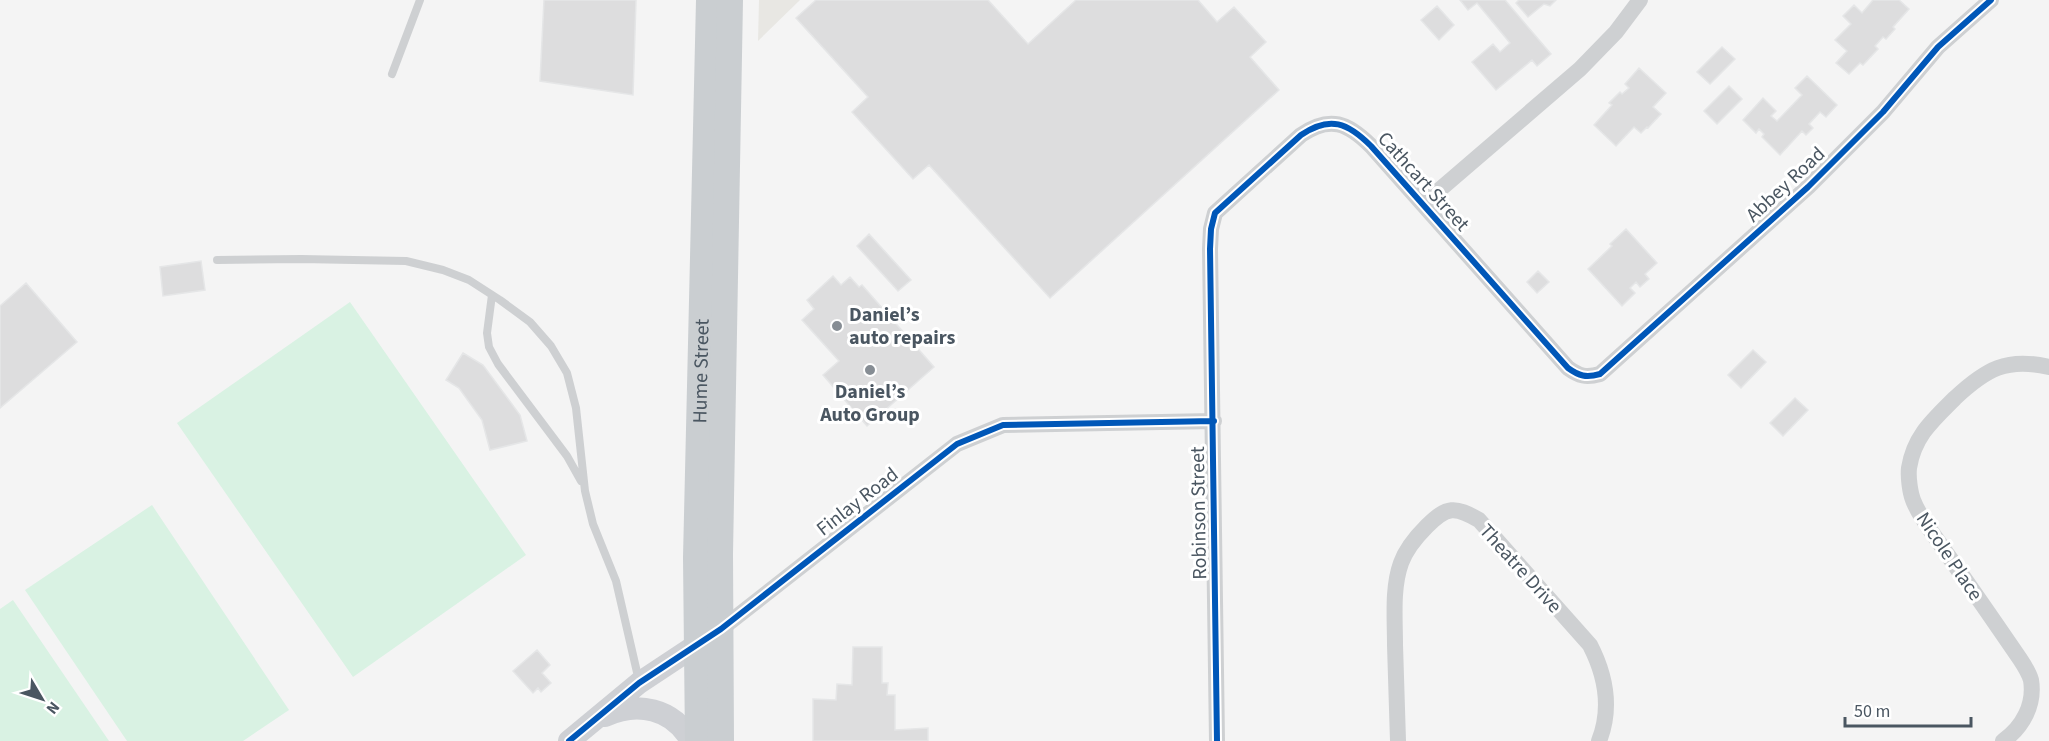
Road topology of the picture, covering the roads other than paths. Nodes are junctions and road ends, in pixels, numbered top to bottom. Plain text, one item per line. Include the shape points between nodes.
1 (420, 0) edge
2 (709, 0) edge
3 (730, 0) edge
4 (1640, 0) edge
5 (1991, 0) edge
6 (392, 74) dead end
7 (1423, 204) junction
8 (1215, 213) joint
9 (217, 260) dead end
10 (492, 295) junction
11 (2049, 367) edge
12 (1589, 377) joint
13 (1214, 421) junction
14 (584, 487) junction
15 (721, 629) junction
16 (696, 645) junction
17 (639, 683) junction
18 (592, 721) junction
19 (569, 741) edge
20 (691, 741) edge
21 (698, 741) edge
22 (721, 741) edge
23 (1216, 741) edge
24 (1398, 741) edge
25 (1599, 741) edge
26 (2003, 741) edge

1 - 6 lane
2 - 16 main road, Hume Street
3 - 15 main road, Hume Street
4 - 7 street via 1580,69
5 - 12 street, Abbey Road via 1938,47 1883,112 1808,187 1609,367
7 - 8 street, Cathcart Street via 1359,134 1330,122 1301,135
7 - 12 street, Cathcart Street via 1568,368
8 - 13 street, Robinson Street via 1210,249
9 - 10 lane via 406,261 469,280
10 - 14 lane via 489,347 567,456
10 - 14 lane via 530,322 567,373 576,408
11 - 26 street, Nicole Place via 2010,363 1986,372 1929,423 1915,444 1908,471 1913,500 1926,524 2031,679 2031,702 2020,725
13 - 15 street, Finlay Road via 1003,425 957,444
13 - 23 street, Robinson Street
14 - 17 lane via 592,524 616,581
15 - 16 street, Finlay Road
15 - 22 main road, Hume Street
16 - 17 street, Finlay Road
16 - 21 main road, Hume Street
17 - 18 street, Finlay Road
18 - 19 street, Finlay Road
18 - 20 street via 631,707 646,708 674,721
24 - 25 street, Theatre Drive via 1395,613 1401,562 1430,523 1445,511 1462,510 1479,520 1590,645 1606,688 1605,725

